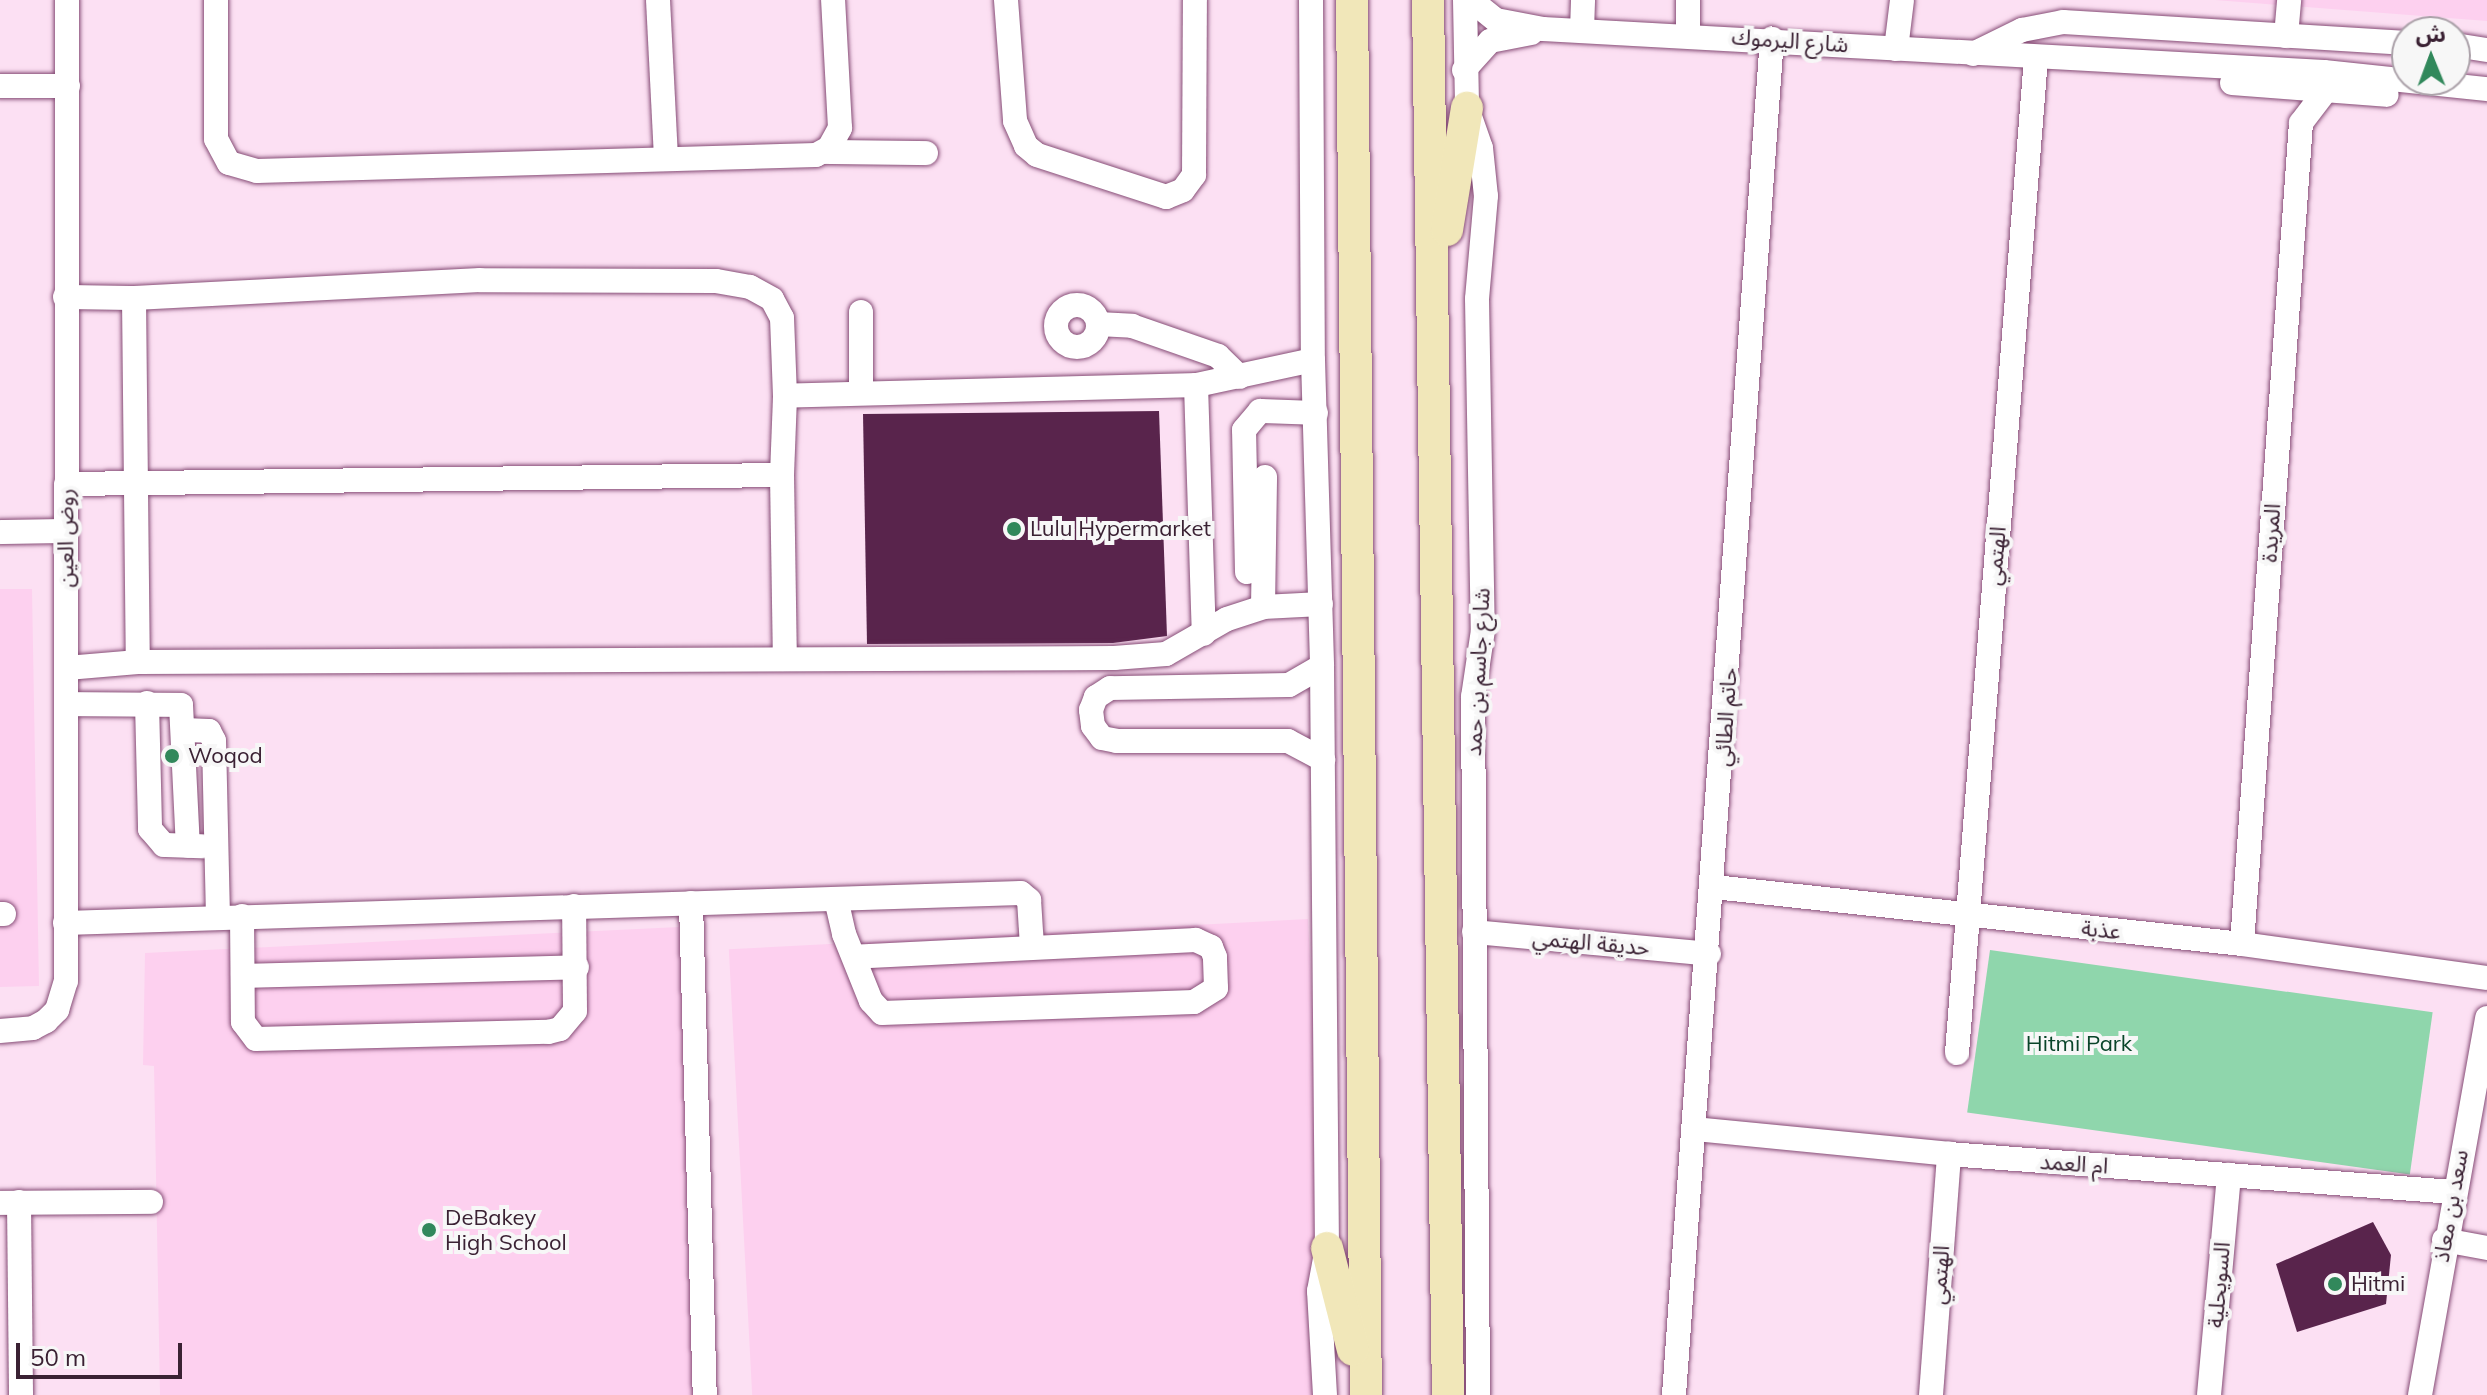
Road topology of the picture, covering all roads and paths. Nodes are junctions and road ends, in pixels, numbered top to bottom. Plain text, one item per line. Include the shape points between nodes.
1 (67, 0) edge
2 (216, 0) edge
3 (658, 0) edge
4 (833, 0) edge
5 (1006, 0) edge
6 (1195, 0) edge
7 (1311, 0) edge
8 (1352, 0) edge
9 (1428, 0) edge
10 (1465, 0) edge
11 (1471, 0) edge
12 (1583, 0) edge
13 (1688, 0) edge
14 (1902, 0) edge
15 (2289, 0) edge
16 (1543, 29) junction
17 (1582, 30) junction
18 (1688, 33) junction
19 (2286, 36) junction
20 (1772, 39) junction
21 (2391, 42) edge
22 (1896, 49) junction
23 (1972, 54) junction
24 (2036, 59) junction
25 (1464, 70) junction
26 (0, 86) edge
27 (68, 86) junction
28 (2279, 86) junction
29 (2327, 89) junction
30 (2487, 89) edge
31 (2487, 104) edge
32 (1467, 108) junction
33 (2301, 123) junction
34 (823, 152) junction
35 (926, 153) dead end
36 (666, 159) junction
37 (1433, 265) junction
38 (65, 297) junction
39 (134, 298) junction
40 (861, 312) dead end
41 (1098, 324) junction
42 (1076, 347) junction
43 (1313, 360) junction
44 (1240, 377) junction
45 (1196, 385) junction
46 (1077, 388) junction
47 (861, 393) junction
48 (785, 396) junction
49 (1316, 413) junction
50 (782, 475) junction
51 (1265, 477) dead end
52 (139, 483) junction
53 (66, 484) junction
54 (66, 531) junction
55 (0, 532) edge
56 (1247, 572) dead end
57 (1321, 604) junction
58 (1263, 607) junction
59 (1204, 634) junction
60 (785, 659) junction
61 (138, 662) junction
62 (1322, 666) junction
63 (67, 668) junction
64 (147, 703) junction
65 (67, 704) junction
66 (184, 730) junction
67 (1323, 760) junction
68 (217, 845) junction
69 (188, 846) junction
70 (1714, 887) junction
71 (836, 899) junction
72 (691, 903) junction
73 (574, 906) junction
74 (1967, 916) junction
75 (230, 917) junction
76 (65, 923) junction
77 (1474, 932) junction
78 (2242, 944) junction
79 (1032, 946) junction
80 (1709, 954) junction
81 (854, 957) junction
82 (577, 967) junction
83 (243, 976) junction
84 (2487, 978) edge
85 (2487, 1018) edge
86 (0, 1031) edge
87 (1957, 1053) dead end
88 (1695, 1129) junction
89 (1949, 1154) junction
90 (2229, 1175) junction
91 (2453, 1192) junction
92 (9, 1202) edge
93 (151, 1202) dead end
94 (2444, 1240) junction
95 (1327, 1248) junction
96 (2487, 1248) edge
97 (21, 1395) edge
98 (705, 1395) edge
99 (1325, 1395) edge
100 (1363, 1395) edge
101 (1448, 1395) edge
102 (1478, 1395) edge
103 (1674, 1395) edge
104 (1931, 1395) edge
105 (2209, 1395) edge
106 (2420, 1395) edge

1 - 27 street, روض العين
2 - 36 street via 216,139 223,156 238,168
3 - 36 street
4 - 34 street via 840,128
5 - 6 street via 1015,121 1026,146 1037,155 1166,197 1183,190 1194,175
7 - 43 street
8 - 100 main road
9 - 37 main road, شارع جاسم بن حمد
10 - 25 street, شارع جاسم بن حمد
11 - 16 street via 1496,20
12 - 17 street
13 - 18 street
14 - 22 street
15 - 19 street
16 - 17 street, شارع اليرموك
16 - 25 street via 1490,41
17 - 18 street, شارع اليرموك
18 - 20 street, شارع اليرموك
19 - 21 street
19 - 23 street via 2063,22 2022,30
20 - 22 street, شارع اليرموك
20 - 70 street, حاتم الطائي
22 - 23 street, شارع اليرموك
23 - 24 street, شارع اليرموك
24 - 28 street, شارع اليرموك via 2087,71
24 - 30 street, شارع اليرموك via 2324,72
24 - 74 street, الهتمي
25 - 32 street, شارع جاسم بن حمد
26 - 27 street
27 - 38 street, روض العين
28 - 29 street, شارع اليرموك
28 - 33 street
29 - 31 street, شارع اليرموك
29 - 33 street
32 - 37 main road via 1445,239
32 - 77 street, شارع جاسم بن حمد via 1481,148 1486,196 1477,299 1483,630 1473,697
33 - 78 street, المريدة
34 - 35 street
34 - 36 street
37 - 101 main road, شارع جاسم بن حمد
38 - 39 street
38 - 53 street, روض العين
39 - 48 street via 480,280 716,281 750,287 772,299 782,318
39 - 52 street
40 - 47 street
41 - 42 street via 1095,338
41 - 42 street via 1093,311 1081,305 1062,310 1055,329 1062,341
41 - 44 street via 1132,326 1218,356
42 - 46 street
43 - 44 street
43 - 49 street
44 - 45 street
45 - 46 street
45 - 59 street
46 - 47 street
47 - 48 street
48 - 50 street
49 - 56 street via 1260,411 1244,430
49 - 57 street
50 - 52 street
50 - 60 street
51 - 58 street
52 - 53 street
52 - 61 street
53 - 54 street, روض العين
54 - 55 street
54 - 63 street, روض العين
57 - 58 street
57 - 62 street
58 - 59 street via 1227,619
59 - 60 street via 1166,654 1114,658
60 - 61 street
61 - 63 street
62 - 67 street
62 - 67 street via 1289,685 1110,688 1096,697 1091,710 1102,738 1288,741
63 - 65 street, روض العين
64 - 65 street
64 - 66 street via 181,705
64 - 69 street via 150,829 164,845
65 - 76 street, روض العين
66 - 68 street via 209,731 214,737
66 - 69 street
67 - 95 street
68 - 69 street
68 - 75 street
70 - 74 street, عذبة
70 - 80 street, حاتم الطائي
71 - 72 street
71 - 79 street via 1021,893 1029,900
71 - 81 street
72 - 73 street
72 - 98 street
73 - 75 street
73 - 82 street
74 - 78 street, عذبة
74 - 87 street, الهتمي
75 - 76 street
75 - 83 street
76 - 86 street, روض العين via 66,981 57,1010 33,1028
77 - 80 street, حديقة الهتمي
77 - 102 street, شارع جاسم بن حمد
78 - 84 street, عذبة
79 - 81 street
79 - 81 street via 1196,940 1211,947 1216,988 1194,1002 888,1014 873,1006
80 - 88 street, حاتم الطائي
82 - 83 street
82 - 83 street via 575,1011 560,1029 295,1040 249,1035 243,1022
85 - 91 street, سعد بن معاذ
88 - 89 street, ام العمد
88 - 103 street, حاتم الطائي
89 - 90 street, ام العمد
89 - 104 street, الهتمي
90 - 91 street, ام العمد
90 - 105 street, السويحلية
91 - 94 street, سعد بن معاذ
92 - 93 street
92 - 97 street
94 - 96 street
94 - 106 street, سعد بن معاذ
95 - 99 street via 1319,1291
95 - 100 main road

